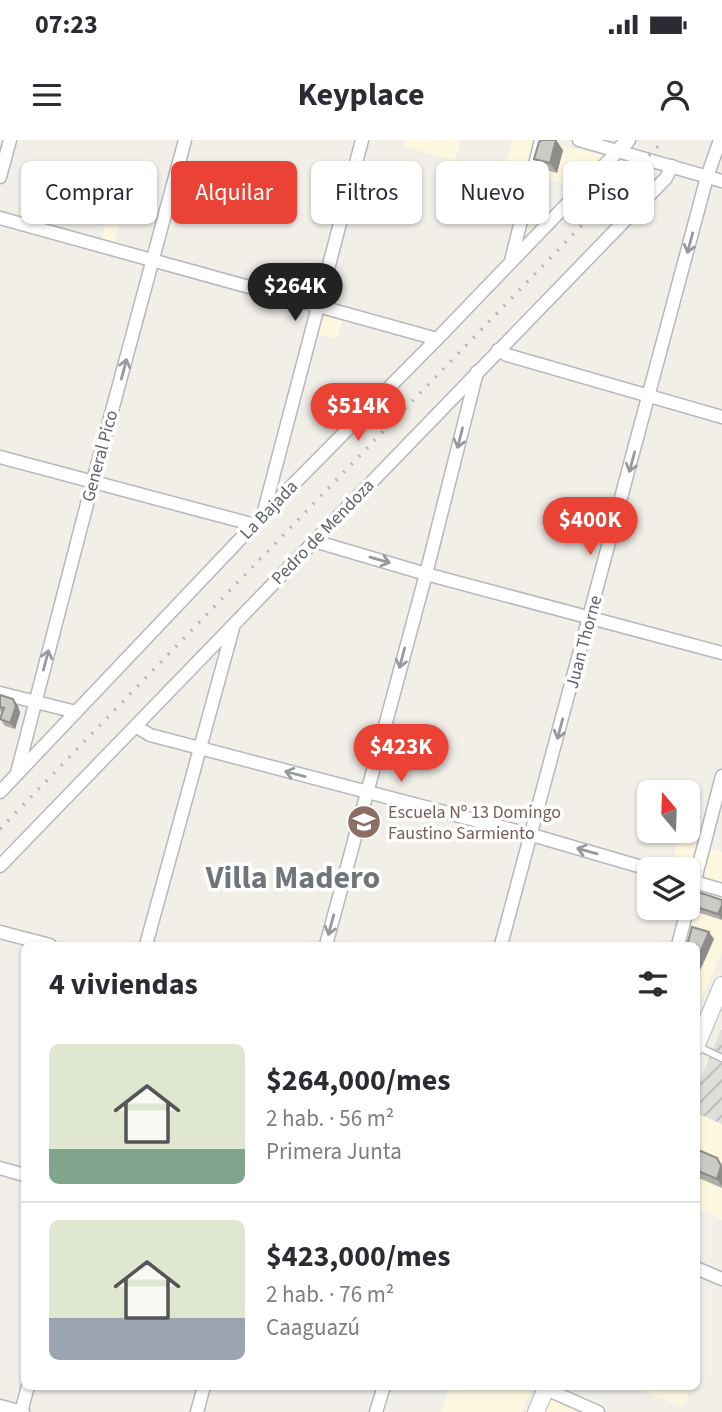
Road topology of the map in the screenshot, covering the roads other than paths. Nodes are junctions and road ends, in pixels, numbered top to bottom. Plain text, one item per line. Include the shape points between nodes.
1 (10, 140) edge
2 (185, 140) edge
3 (362, 140) edge
4 (541, 140) edge
5 (579, 140) edge
6 (720, 140) edge
7 (623, 145) edge
8 (672, 166) junction
9 (0, 177) edge
10 (708, 177) junction
11 (722, 181) edge
12 (0, 218) edge
13 (154, 260) junction
14 (511, 261) junction
15 (317, 304) junction
16 (438, 339) junction
17 (498, 350) junction
18 (477, 372) junction
19 (649, 396) junction
20 (722, 416) edge
21 (0, 457) edge
22 (93, 481) junction
23 (259, 520) junction
24 (314, 541) junction
25 (426, 574) junction
26 (591, 618) junction
27 (233, 627) junction
28 (722, 653) edge
29 (0, 693) edge
30 (34, 702) junction
31 (76, 712) junction
32 (137, 727) junction
33 (198, 749) junction
34 (17, 774) junction
35 (722, 776) edge
36 (0, 792) edge
37 (366, 793) junction
38 (531, 835) junction
39 (698, 857) edge
40 (0, 866) edge
41 (637, 866) edge
42 (700, 884) edge
43 (722, 890) edge
44 (683, 920) edge
45 (0, 932) edge
46 (38, 942) edge
47 (147, 942) edge
48 (327, 942) edge
49 (502, 942) edge
50 (679, 942) edge
51 (722, 985) edge
52 (700, 1039) edge
53 (700, 1047) edge
54 (722, 1058) edge
55 (0, 1168) edge
56 (21, 1174) edge
57 (700, 1270) edge
58 (722, 1279) edge
59 (27, 1390) edge
60 (203, 1390) edge
61 (383, 1390) edge
62 (545, 1390) edge
63 (552, 1390) edge
64 (0, 1406) edge
65 (21, 1412) edge
66 (197, 1412) edge
67 (376, 1412) edge
68 (536, 1412) edge
69 (597, 1412) edge

1 - 9 street
2 - 13 street, General Pico
3 - 15 street
4 - 14 street
5 - 7 street
6 - 10 street
7 - 8 street
7 - 14 street, La Bajada
8 - 10 street
8 - 17 street, Pedro de Mendoza via 666,178
10 - 11 street
10 -> 19 street, Juan Thorne
12 - 13 street
13 - 15 street
22 -> 13 street, General Pico
14 - 16 street, La Bajada
15 - 16 street
15 - 23 street
16 - 23 street, La Bajada
17 - 18 street, Pedro de Mendoza
17 - 19 street
18 - 24 street, Pedro de Mendoza
18 -> 25 street
19 - 20 street
19 -> 26 street, Juan Thorne
21 - 22 street
22 - 23 street
30 -> 22 street, General Pico
23 - 31 street, La Bajada
24 -> 25 street
24 - 27 street, Pedro de Mendoza
25 - 26 street
25 -> 37 street
26 - 28 street
26 -> 38 street, Juan Thorne
27 - 32 street, Pedro de Mendoza
27 - 33 street
29 - 30 street
30 - 31 street
30 - 34 street, General Pico
31 - 34 street, La Bajada
32 - 33 street
32 - 40 street, Pedro de Mendoza
37 -> 33 street
33 - 47 street
34 - 36 street, La Bajada
35 - 39 street
37 - 38 street
37 -> 48 street
41 -> 38 street
38 - 49 street, Juan Thorne
42 - 43 street
44 - 50 street
45 - 46 street
51 - 52 main road
53 - 54 lane
55 - 56 street
57 - 58 street
59 - 65 street
60 - 66 street
61 - 67 street
62 - 68 main road
63 - 69 street
64 - 65 street

